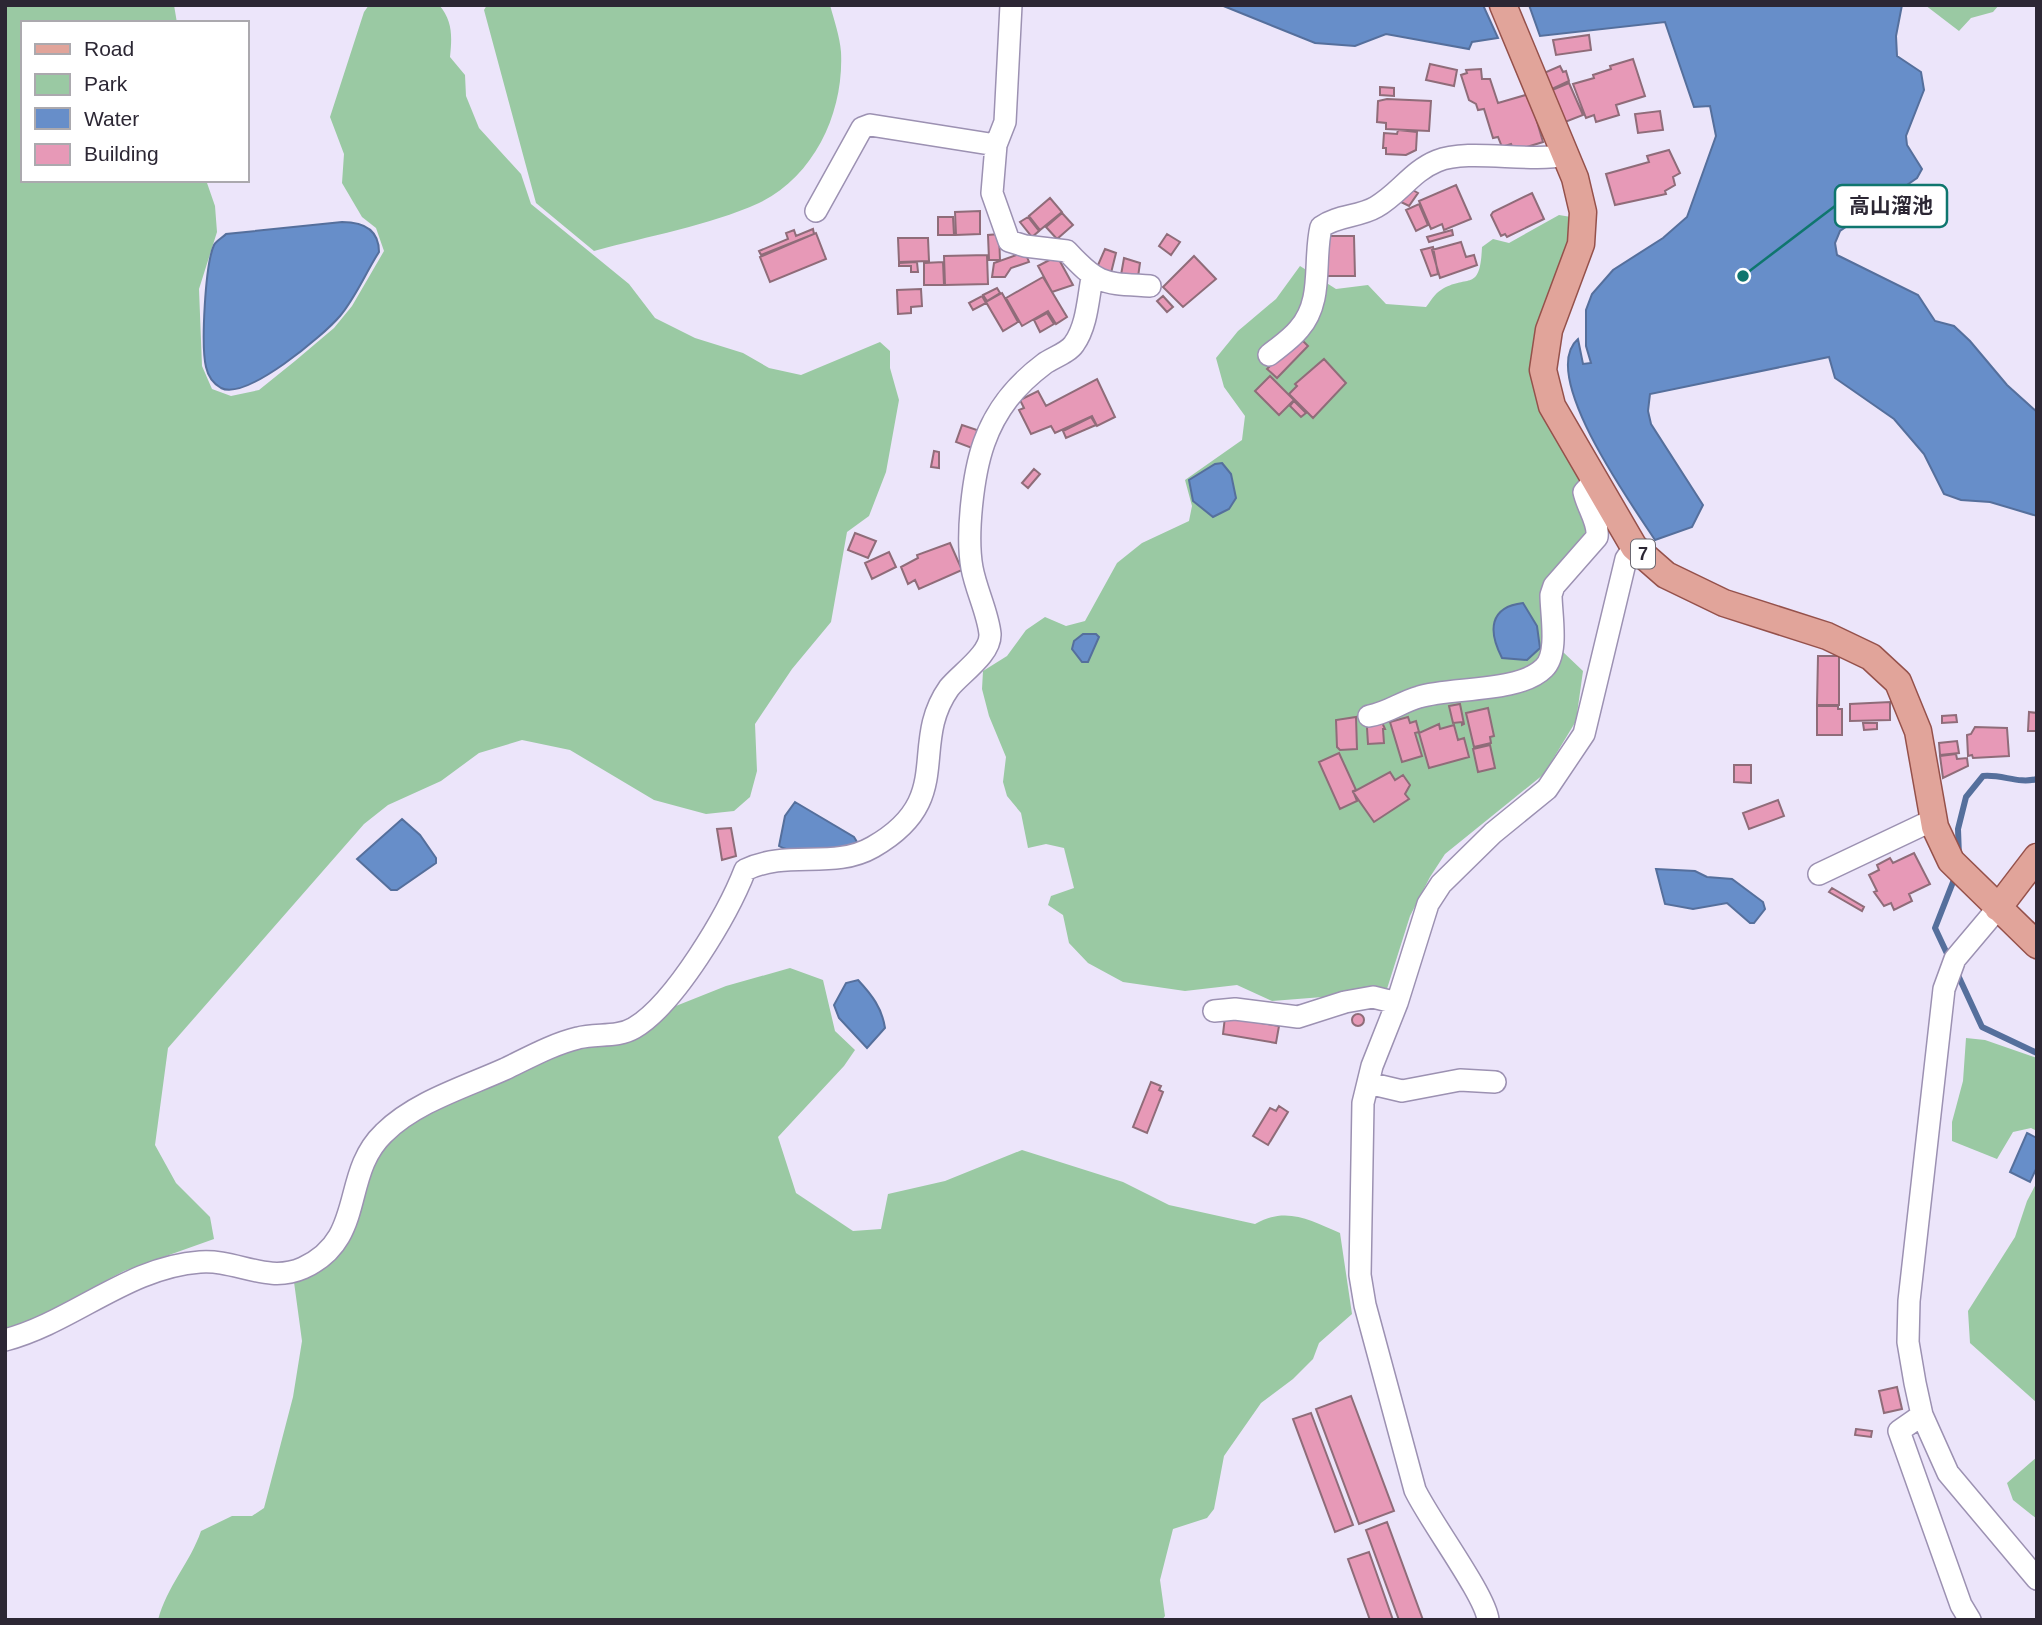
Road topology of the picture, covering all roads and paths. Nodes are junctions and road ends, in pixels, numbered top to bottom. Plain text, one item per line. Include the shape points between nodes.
1 (1011, 5) edge
2 (1503, 5) edge
3 (996, 145) junction
4 (1566, 155) junction
5 (816, 211) dead end
6 (1092, 278) junction
7 (1150, 286) dead end
8 (1269, 355) dead end
9 (1595, 480) junction
10 (1634, 547) junction
11 (1369, 716) dead end
12 (1933, 820) junction
13 (2037, 858) edge
14 (1819, 874) dead end
15 (1998, 908) junction
16 (2037, 945) edge
17 (1397, 1003) junction
18 (1214, 1011) dead end
19 (1495, 1082) dead end
20 (1368, 1083) junction
21 (5, 1340) edge
22 (1922, 1415) junction
23 (2037, 1579) edge
24 (1488, 1620) edge
25 (1970, 1620) edge

1 - 3 street via 1005,122
2 - 4 main road, 7
3 - 5 street via 870,125 862,128
3 - 6 street via 992,193 1009,241 1067,251
4 - 8 street via 1542,160 1467,156 1438,160 1415,172 1377,206 1331,219 1321,227 1318,239 1312,307 1300,329
4 - 9 main road, 7 via 1583,212 1581,244 1549,330 1543,370 1552,406
6 - 7 street
6 - 21 street via 1074,345 1012,392 995,414 983,446 970,528 971,566 990,636 985,649 948,690 934,724 922,799 911,820 871,849 844,857 764,861 745,870 731,905 651,1016 631,1030 579,1037 548,1049 409,1113 383,1133 370,1152 337,1245 305,1267 276,1274 202,1262 172,1267 144,1275 48,1324
9 - 10 main road, 7
9 - 11 street via 1584,492 1598,527 1597,537 1554,586 1551,657 1544,669 1491,687 1418,697
10 - 12 main road, 7 via 1666,575 1724,603 1827,636 1871,657 1898,682 1918,731
10 - 17 street via 1626,559 1584,734 1547,789 1441,884 1428,904
12 - 14 street
12 - 15 main road, 7 via 1951,861
13 - 15 main road
15 - 16 main road, 7
15 - 22 street via 1955,959 1944,989 1909,1301 1908,1342
17 - 18 street via 1373,997 1298,1017
17 - 20 street
19 - 20 street via 1460,1080 1402,1091
20 - 24 street via 1363,1103 1360,1275 1364,1305 1415,1490
22 - 23 street via 1948,1473
22 - 25 street via 1899,1432

